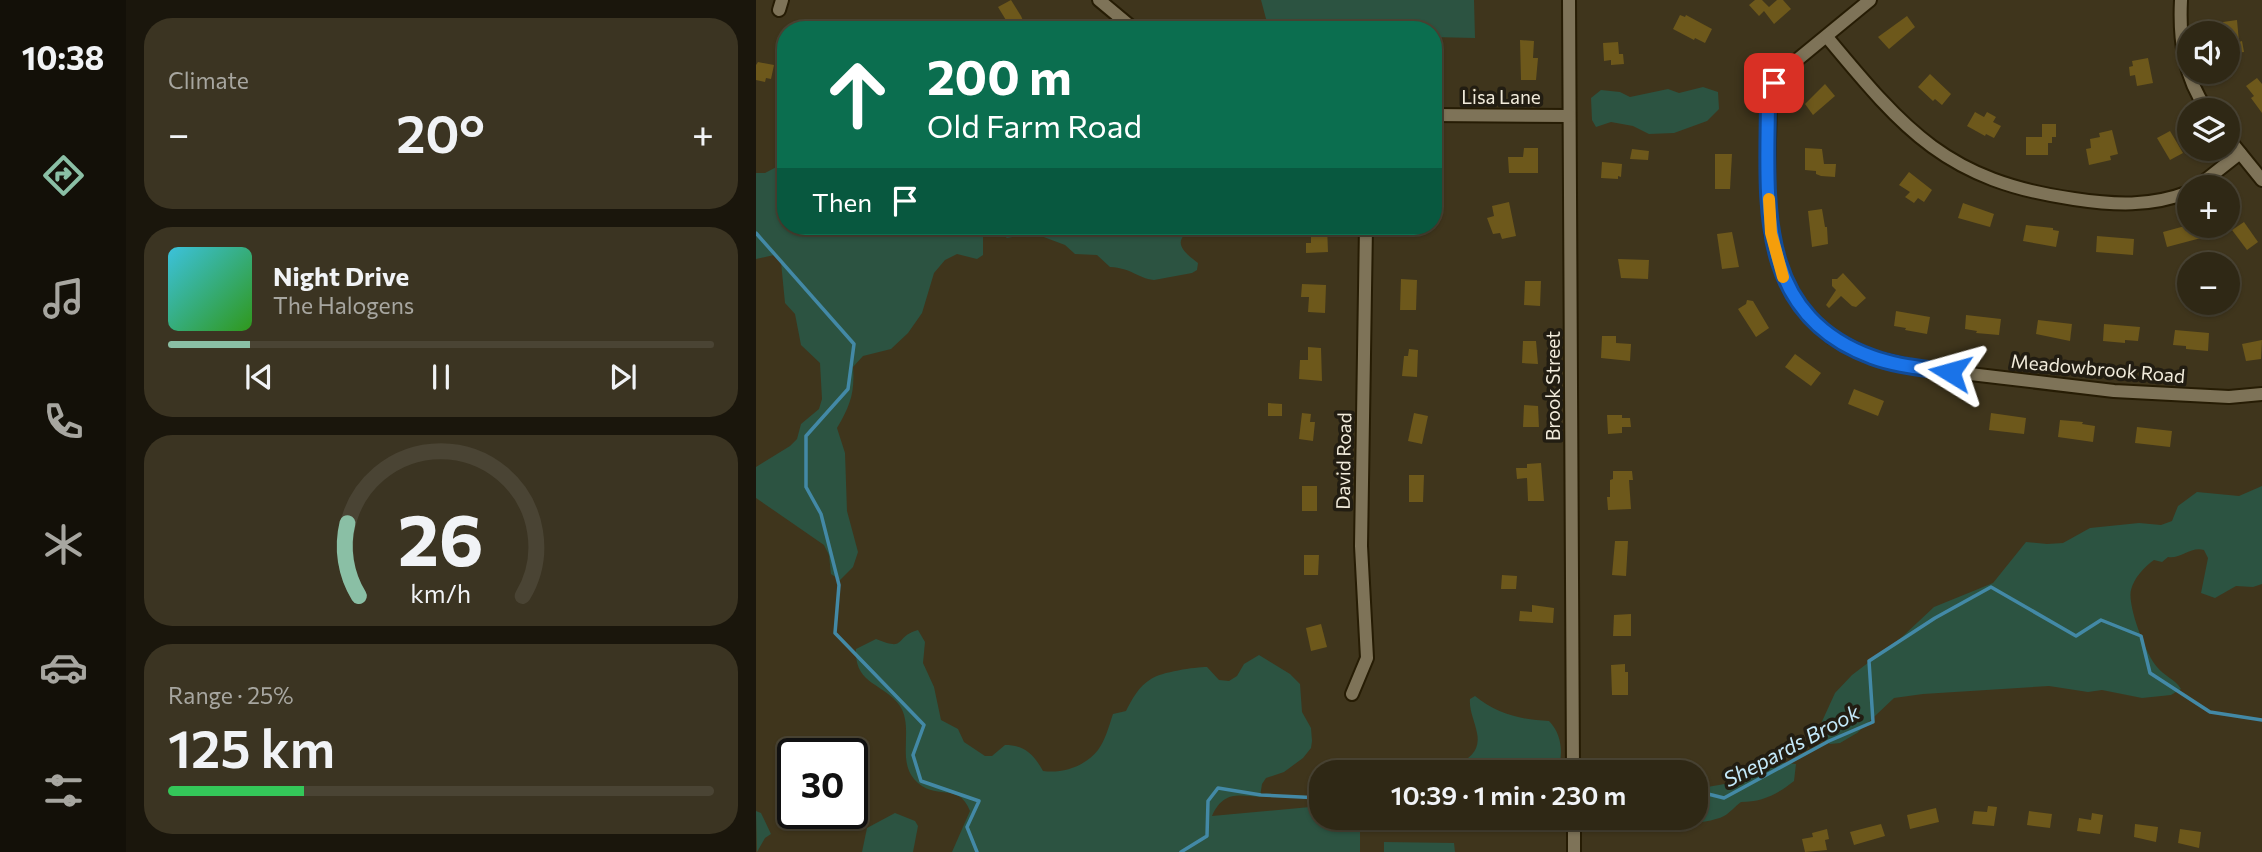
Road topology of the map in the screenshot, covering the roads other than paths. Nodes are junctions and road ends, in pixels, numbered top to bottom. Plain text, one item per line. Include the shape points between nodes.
1 (1099, 0) edge
2 (1569, 0) edge
3 (1870, 0) edge
4 (2181, 0) edge
5 (1124, 21) edge
6 (1827, 37) junction
7 (2200, 98) edge
8 (1442, 115) edge
9 (1569, 116) junction
10 (2240, 153) edge
11 (2230, 161) edge
12 (2212, 175) edge
13 (2262, 180) edge
14 (2177, 196) edge
15 (1366, 235) edge
16 (2262, 394) edge
17 (1352, 694) dead end
18 (1573, 760) edge
19 (1574, 830) edge
20 (1574, 852) edge

1 - 5 street
2 - 9 street, Brook Street
3 - 6 street, Meadowbrook Road
4 - 7 street via 2182,50
6 - 14 street via 1905,126 1976,174 2021,190 2106,204 2161,202
6 - 16 street, Meadowbrook Road via 1793,62 1773,85 1768,103 1769,215 1775,253 1798,302 1817,325 1844,344 1891,363 2071,387 2189,396
8 - 9 street, Lisa Lane
9 - 18 street, Brook Street
10 - 13 street
11 - 12 street
15 - 17 street, David Road via 1361,546 1367,658
19 - 20 street

